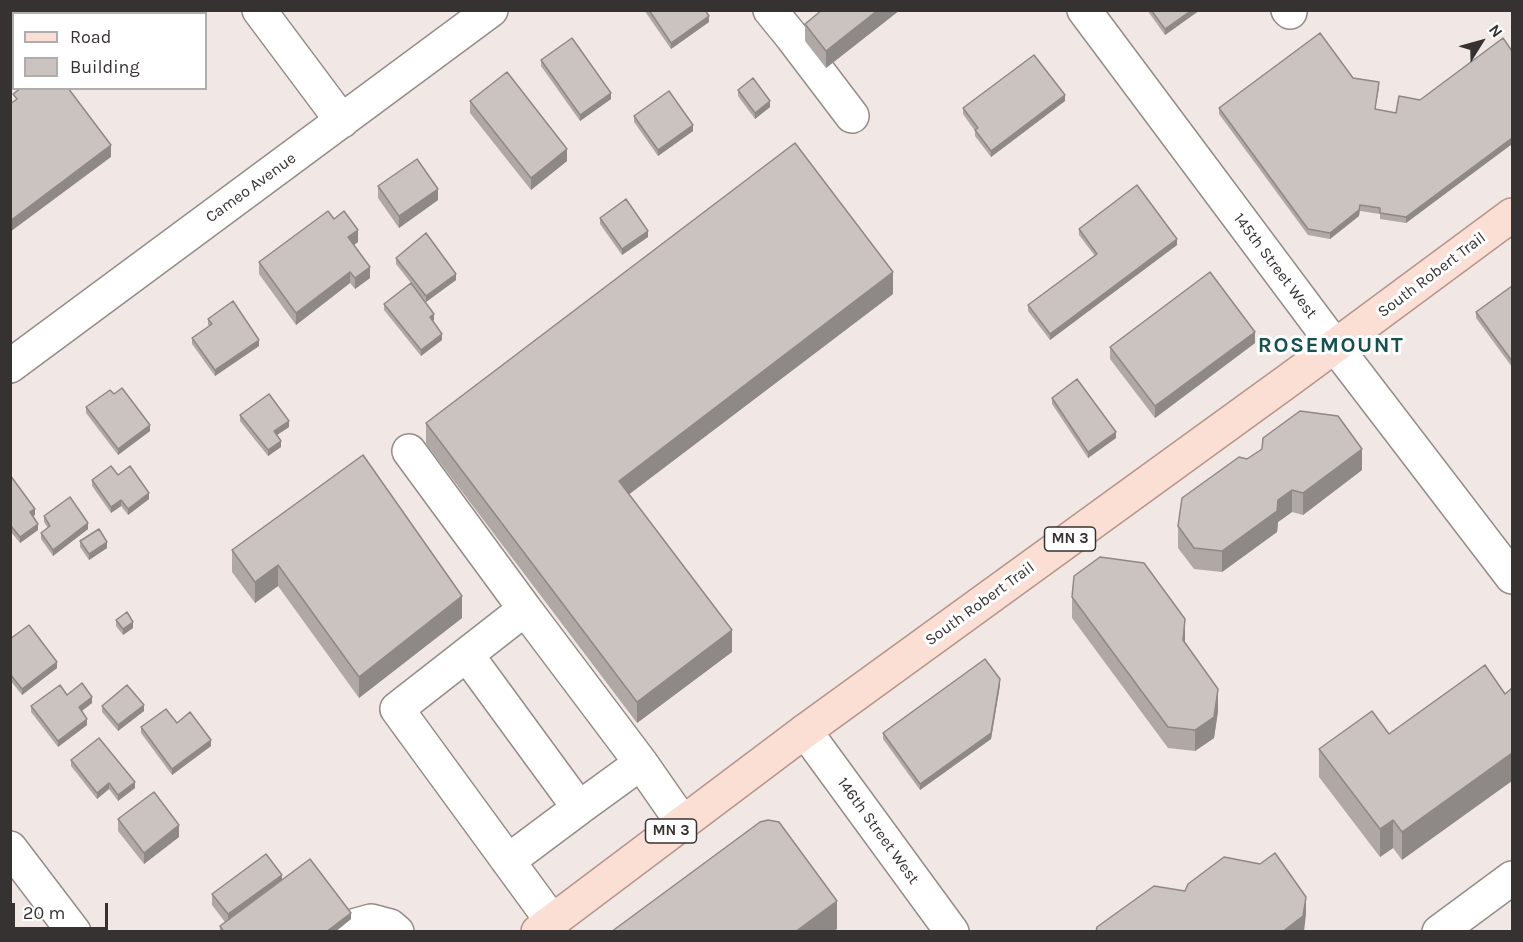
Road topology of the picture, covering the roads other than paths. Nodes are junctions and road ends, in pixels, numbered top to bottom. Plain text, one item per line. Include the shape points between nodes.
1 (259, 10) edge
2 (491, 10) edge
3 (770, 10) edge
4 (1084, 10) edge
5 (793, 24) edge
6 (852, 116) dead end
7 (342, 121) junction
8 (1512, 215) edge
9 (1335, 346) junction
10 (10, 366) edge
11 (409, 451) dead end
12 (1512, 577) edge
13 (525, 609) junction
14 (467, 655) junction
15 (805, 730) junction
16 (641, 763) junction
17 (579, 808) junction
18 (682, 822) junction
19 (10, 848) edge
20 (508, 861) junction
21 (1512, 878) edge
22 (545, 926) edge
23 (74, 932) edge
24 (345, 932) edge
25 (397, 932) edge
26 (952, 932) edge
27 (1439, 932) edge

1 - 7 street
2 - 7 street, Cameo Avenue
3 - 5 street
4 - 9 street, 145th Street West
5 - 6 street
7 - 10 street, Cameo Avenue
8 - 9 main road, South Robert Trail / MN 3
9 - 12 street, 145th Street West
9 - 15 main road, South Robert Trail / MN 3
11 - 13 street
13 - 14 street
13 - 16 street
14 - 17 street
14 - 20 street via 397,709
15 - 18 main road, South Robert Trail / MN 3
15 - 26 street, 146th Street West
16 - 17 street
16 - 18 street
17 - 20 street
18 - 22 main road, South Robert Trail / MN 3
19 - 23 street
20 - 22 street
21 - 27 street
24 - 25 street via 371,921

